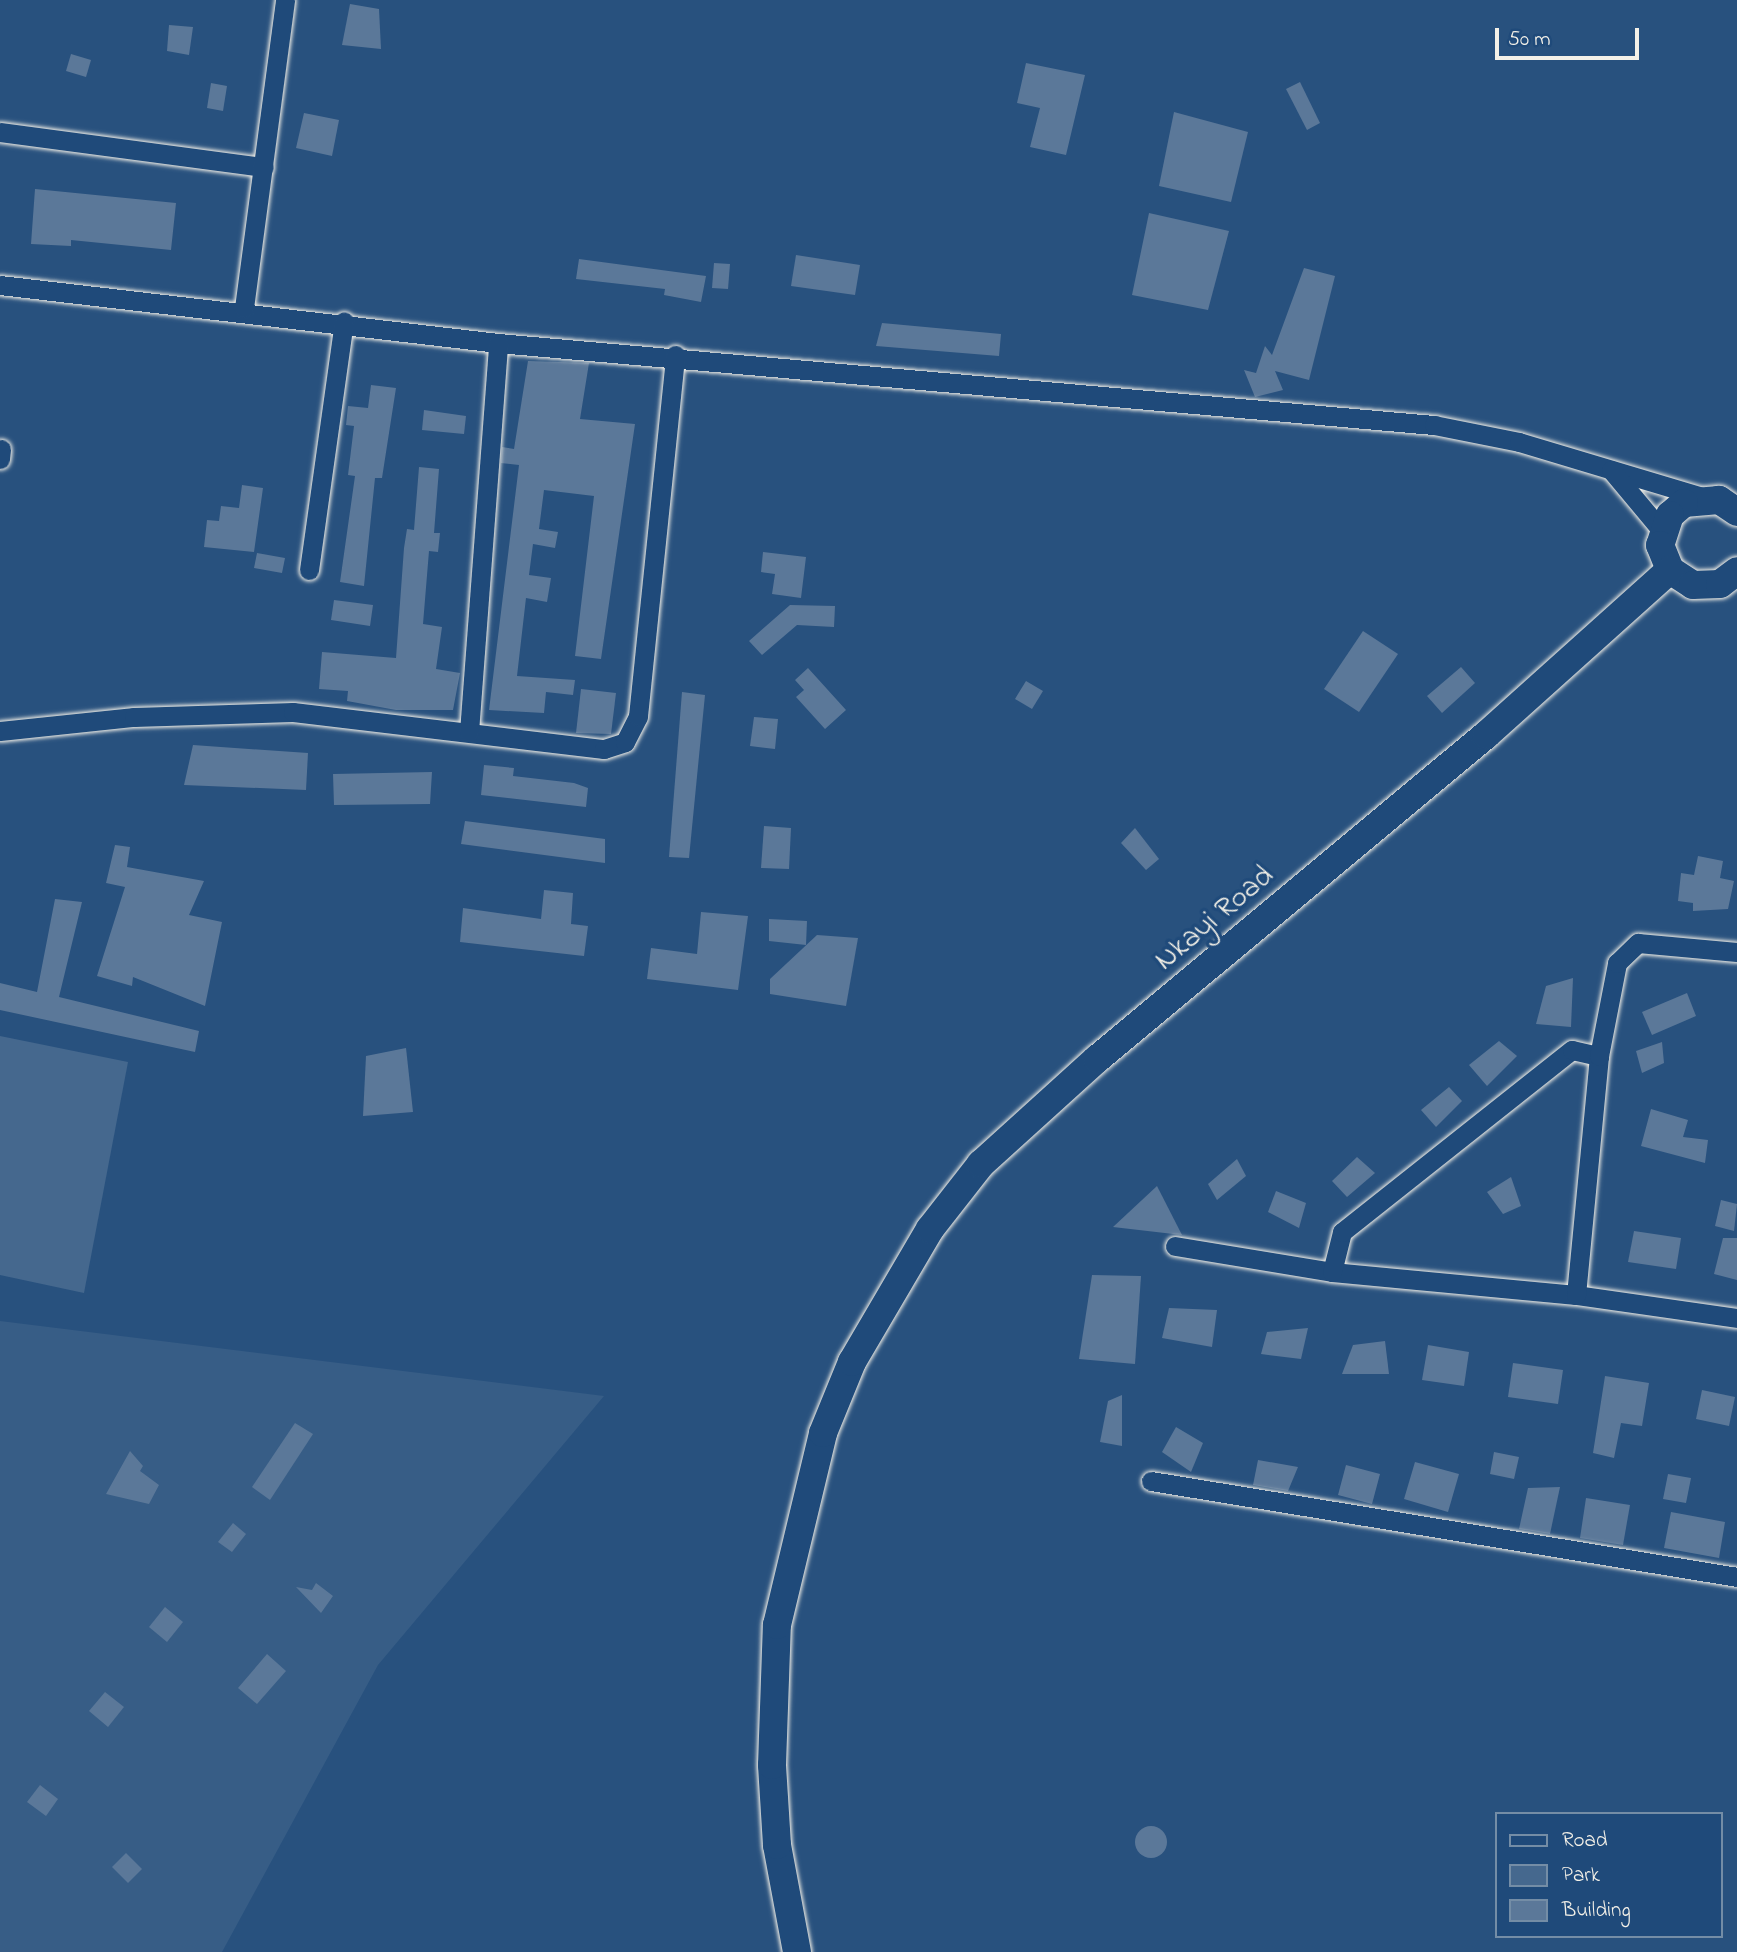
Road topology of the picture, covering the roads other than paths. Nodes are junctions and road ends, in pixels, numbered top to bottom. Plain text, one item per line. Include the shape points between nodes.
1 (285, 0) edge
2 (0, 132) edge
3 (264, 167) junction
4 (0, 285) edge
5 (244, 309) junction
6 (344, 321) junction
7 (498, 343) junction
8 (676, 355) junction
9 (1611, 470) junction
10 (1724, 500) edge
11 (1662, 531) junction
12 (309, 570) dead end
13 (1671, 570) junction
14 (1737, 571) edge
15 (0, 732) edge
16 (469, 732) junction
17 (1737, 952) edge
18 (1599, 1056) junction
19 (1175, 1246) dead end
20 (1332, 1272) junction
21 (1576, 1295) junction
22 (1737, 1318) edge
23 (1151, 1481) dead end
24 (1737, 1577) edge
25 (797, 1952) edge

1 - 3 street
2 - 3 street
3 - 5 street
4 - 5 street
5 - 6 street
6 - 7 street
6 - 12 street
7 - 8 street
7 - 16 street
8 - 9 street via 1434,425
8 - 16 street via 634,734 604,749
9 - 10 street
9 - 11 street
10 - 11 main road via 1670,515
11 - 13 main road
13 - 14 main road via 1693,585 1720,584
13 - 25 main road, Nkayi Road via 981,1164 930,1229 852,1362 823,1433 777,1625 772,1765 777,1845
15 - 16 street via 134,717 293,712
17 - 18 street via 1638,943 1626,948 1612,980
18 - 20 street via 1572,1050 1342,1232
18 - 21 street
19 - 20 street
20 - 21 street
21 - 22 street
23 - 24 street

